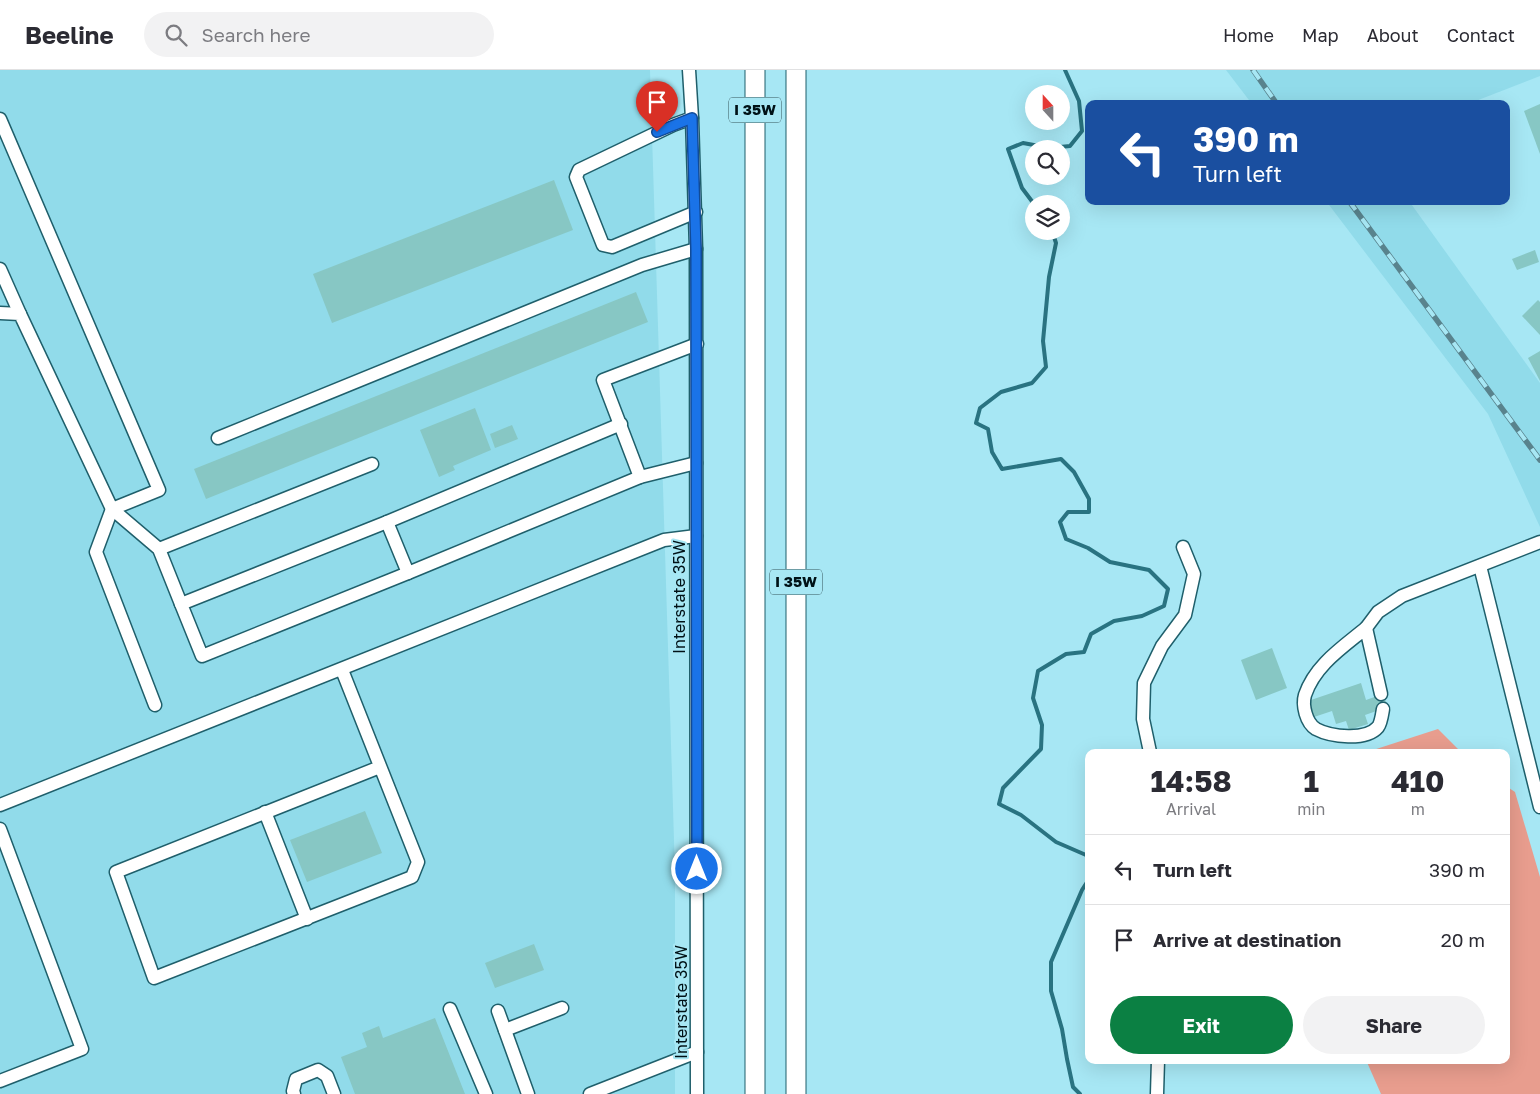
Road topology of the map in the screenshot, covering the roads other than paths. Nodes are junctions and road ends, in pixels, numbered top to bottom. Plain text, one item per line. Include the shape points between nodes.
1 (689, 70) edge
2 (755, 70) edge
3 (796, 70) edge
4 (692, 118) junction
5 (0, 120) edge
6 (696, 212) junction
7 (696, 249) junction
8 (0, 269) edge
9 (0, 313) edge
10 (20, 314) junction
11 (696, 344) junction
12 (621, 424) junction
13 (218, 438) dead end
14 (696, 463) junction
15 (372, 464) dead end
16 (640, 477) junction
17 (112, 509) junction
18 (387, 522) junction
19 (696, 536) junction
20 (1540, 542) edge
21 (1183, 546) dead end
22 (159, 549) junction
23 (1480, 566) junction
24 (408, 574) junction
25 (181, 604) junction
26 (1366, 628) junction
27 (342, 670) junction
28 (1382, 694) dead end
29 (155, 705) dead end
30 (1383, 709) dead end
31 (1149, 749) edge
32 (380, 767) junction
33 (0, 806) edge
34 (1540, 807) edge
35 (265, 812) junction
36 (0, 829) edge
37 (306, 919) junction
38 (450, 1008) dead end
39 (562, 1008) dead end
40 (498, 1011) dead end
41 (505, 1030) junction
42 (697, 1052) junction
43 (1158, 1064) edge
44 (0, 1080) edge
45 (294, 1094) edge
46 (334, 1094) edge
47 (486, 1094) edge
48 (528, 1094) edge
49 (590, 1094) edge
50 (697, 1094) edge
51 (755, 1094) edge
52 (796, 1094) edge
53 (1157, 1094) edge

1 - 4 street, Interstate 35W
2 - 51 highway, I 35W
3 - 52 highway, I 35W
4 - 6 street, Interstate 35W
4 - 6 street via 579,170 576,177 603,245 612,247
5 - 17 street via 158,490
6 - 7 street, Interstate 35W
7 - 11 street, Interstate 35W
7 - 13 street via 642,265
8 - 10 street
9 - 10 street
10 - 17 street
11 - 12 street via 603,380
11 - 14 street, Interstate 35W
12 - 16 street
12 - 18 street
14 - 16 street
14 - 19 street, Interstate 35W
15 - 22 street
16 - 24 street
17 - 22 street
17 - 29 street via 96,552
18 - 24 street
18 - 25 street
19 - 27 street via 664,540
19 - 42 street, Interstate 35W
20 - 23 street
21 - 31 street via 1194,574 1185,615 1162,646 1144,683 1143,719
22 - 25 street
23 - 26 street via 1402,596 1378,612
23 - 34 street
24 - 25 street via 202,656
26 - 28 street
26 - 30 street via 1326,661 1315,675 1305,696 1304,707 1310,724 1316,729 1346,736 1361,736 1373,731 1379,726
27 - 32 street
27 - 33 street
32 - 35 street
32 - 37 street via 418,862 412,877
35 - 37 street
35 - 37 street via 116,872 154,978
36 - 44 street via 82,1049
38 - 47 street
39 - 41 street
40 - 41 street
41 - 48 street
42 - 49 street
42 - 50 street, Interstate 35W
43 - 53 street
45 - 46 street via 296,1079 318,1070 327,1076

